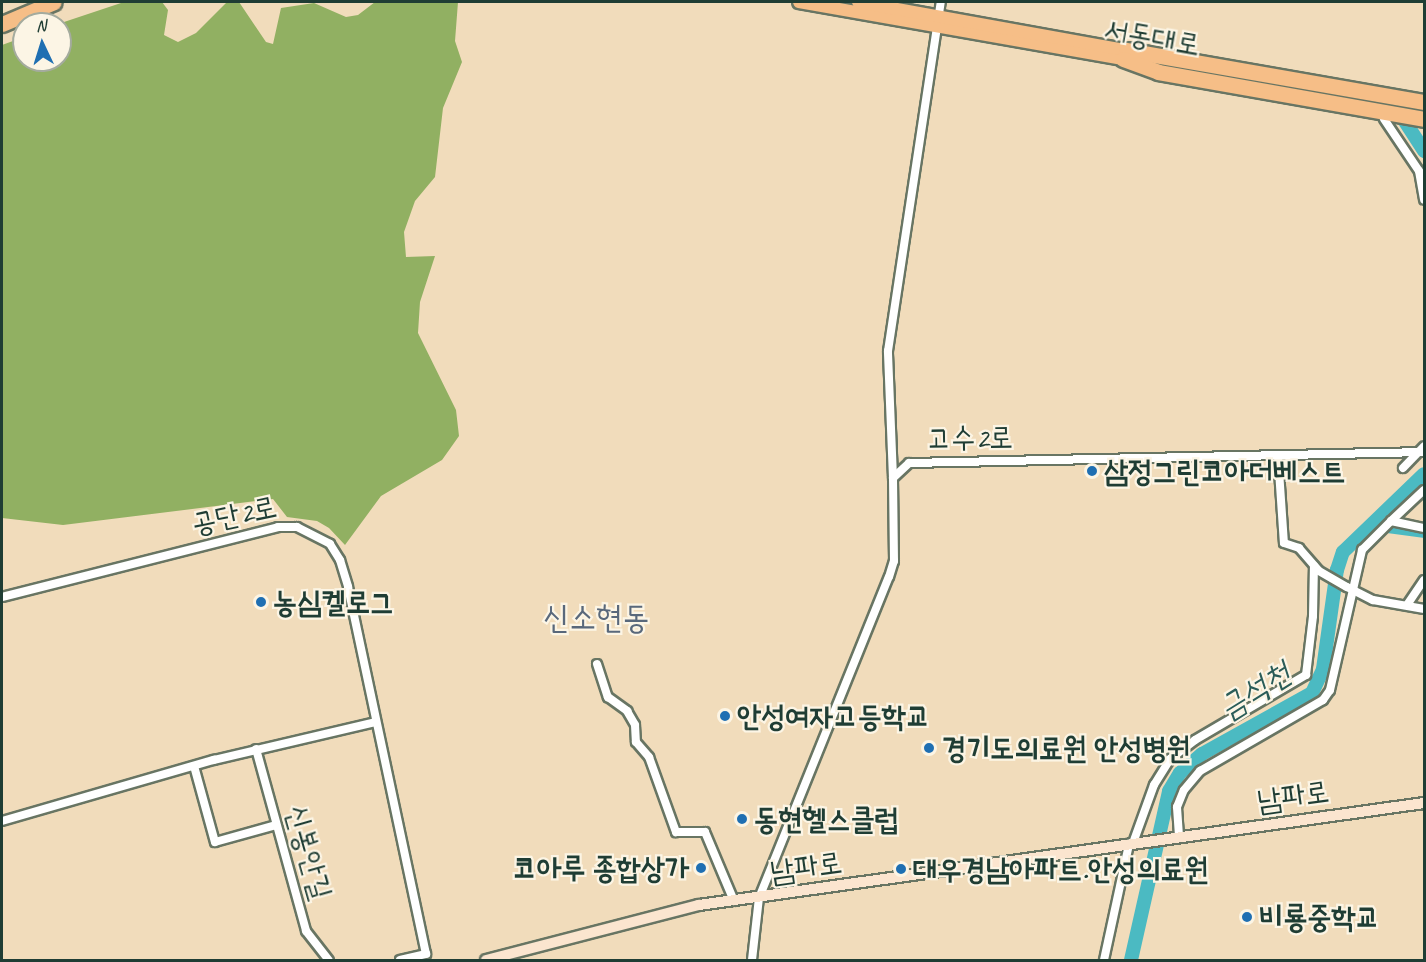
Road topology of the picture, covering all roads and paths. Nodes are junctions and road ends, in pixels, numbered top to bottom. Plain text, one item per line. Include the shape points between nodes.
1 (54, 2) edge
2 (799, 2) edge
3 (858, 2) edge
4 (942, 2) edge
5 (941, 22) junction
6 (2, 24) edge
7 (1125, 54) junction
8 (1425, 94) edge
9 (1425, 102) edge
10 (1425, 111) edge
11 (1384, 119) dead end
12 (1425, 119) edge
13 (1425, 200) edge
14 (1422, 450) edge
15 (1278, 456) junction
16 (1403, 468) dead end
17 (893, 478) junction
18 (1425, 490) edge
19 (1390, 522) junction
20 (1425, 528) edge
21 (1317, 569) junction
22 (1425, 580) edge
23 (1349, 588) junction
24 (2, 597) edge
25 (1407, 605) junction
26 (1425, 609) edge
27 (597, 664) dead end
28 (376, 722) junction
29 (256, 749) junction
30 (194, 766) junction
31 (1425, 803) edge
32 (2, 821) edge
33 (276, 825) junction
34 (1173, 837) junction
35 (1133, 843) junction
36 (759, 898) junction
37 (734, 901) junction
38 (429, 957) edge
39 (329, 960) edge
40 (400, 960) edge
41 (486, 960) edge
42 (752, 960) edge
43 (1104, 960) edge

1 - 6 highway
2 - 5 main road, 서동대로
3 - 5 main road, 서동대로
4 - 5 street
5 - 7 main road, 서동대로
5 - 17 street via 888,351
7 - 8 highway via 1260,66
7 - 9 highway, 서동대로
7 - 10 highway, 서동대로
7 - 12 highway via 1158,72
11 - 13 street via 1419,171
14 - 15 street, 고수2로
14 - 16 street
15 - 17 street, 고수2로 via 909,463
15 - 21 street via 1284,543 1299,548
17 - 36 street, 고수2로 via 894,561 889,577
18 - 19 street
19 - 20 street
19 - 23 street via 1362,550
21 - 23 street
21 - 35 street via 1306,675 1195,740 1170,759 1154,785
22 - 25 street
23 - 25 street via 1373,600
23 - 34 street via 1330,690 1323,700 1200,771 1184,790 1177,807
24 - 28 street, 공단2로 via 278,527 297,526 330,544 340,560
25 - 26 street
27 - 37 street via 608,697 627,711 635,725 636,742 649,757 676,832 705,832
28 - 29 street
28 - 38 street, 공단2로
29 - 30 street
29 - 33 street, 신봉안길
30 - 32 street
30 - 33 street via 215,842
31 - 34 street, 남파로
33 - 39 street, 신봉안길 via 306,931
34 - 35 street, 남파로
35 - 36 street, 남파로
35 - 43 street
36 - 37 street, 남파로
36 - 42 street, 고수2로
37 - 41 street, 남파로 via 699,905
38 - 40 street, 공단2로

